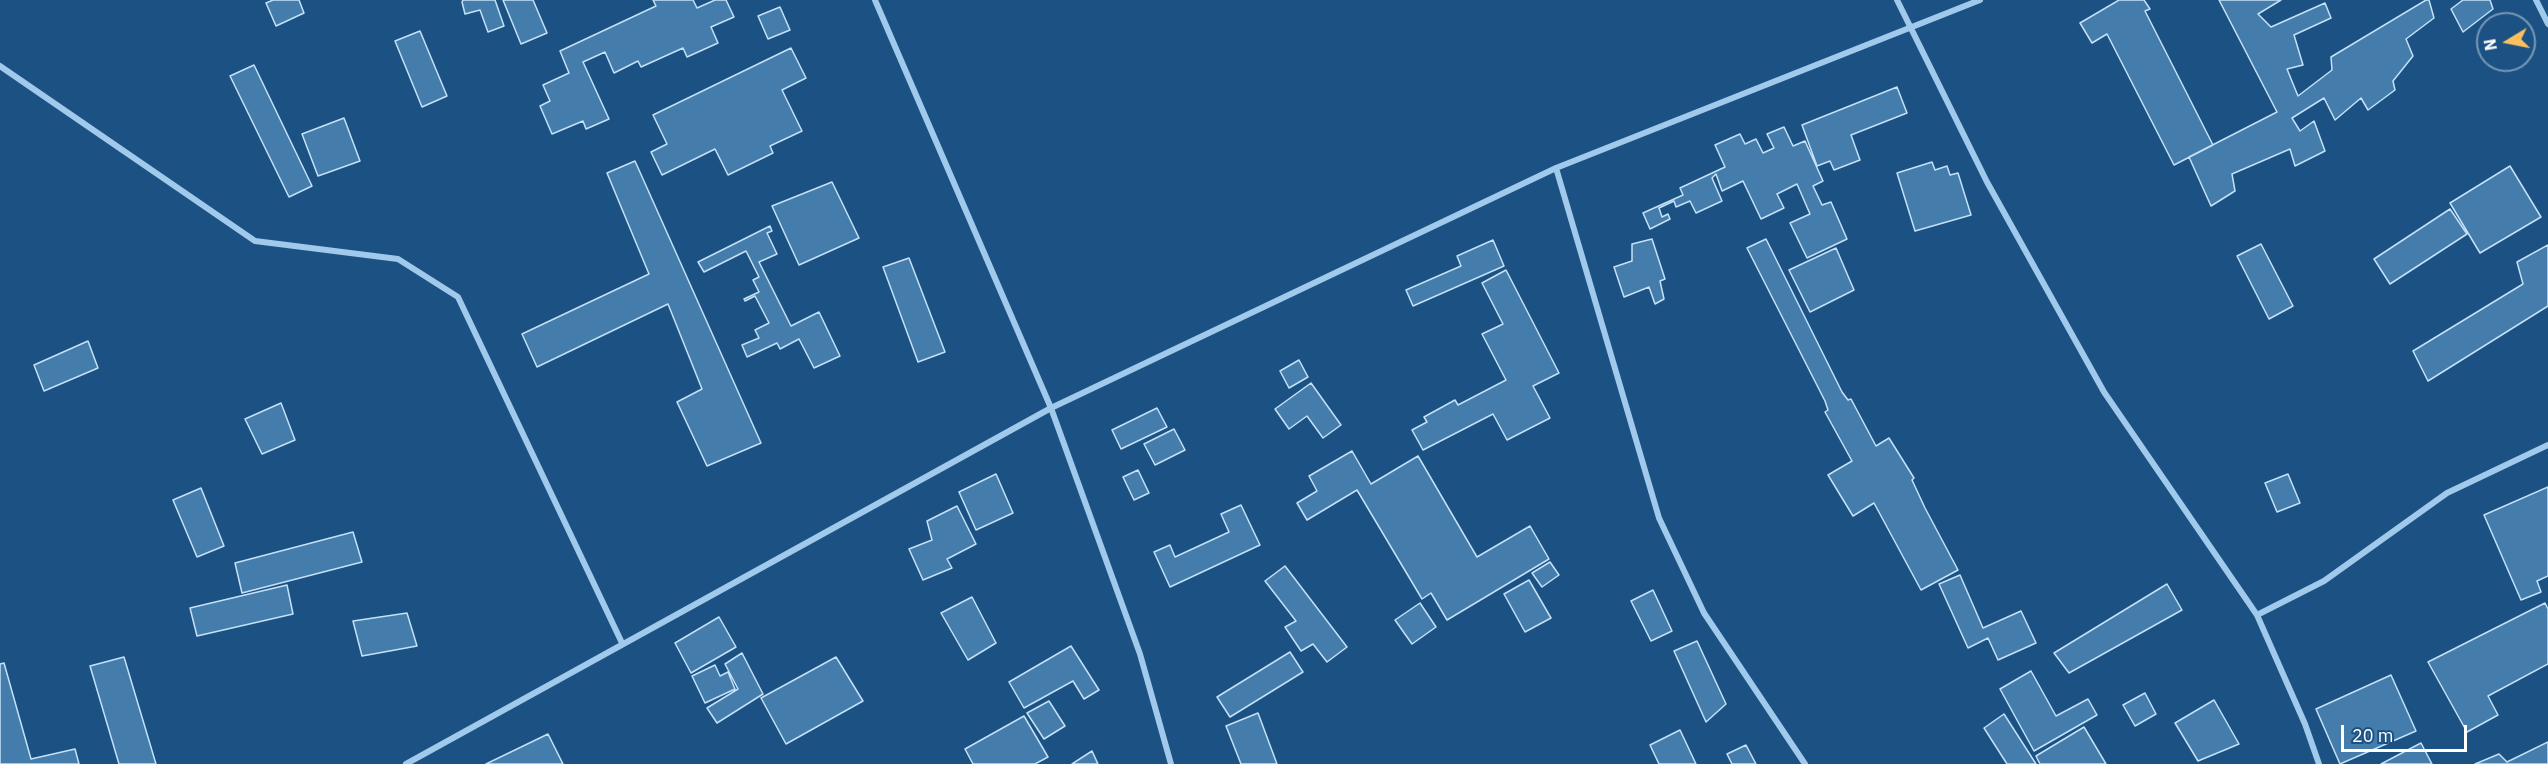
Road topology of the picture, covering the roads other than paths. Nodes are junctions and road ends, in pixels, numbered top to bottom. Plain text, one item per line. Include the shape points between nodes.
1 (875, 0) edge
2 (1897, 0) edge
3 (1980, 0) edge
4 (2536, 0) edge
5 (2548, 24) edge
6 (1910, 28) junction
7 (0, 66) edge
8 (1556, 168) junction
9 (1051, 408) junction
10 (2548, 445) edge
11 (2257, 615) junction
12 (622, 643) junction
13 (406, 764) edge
14 (1171, 764) edge
15 (1805, 764) edge
16 (2319, 764) edge

1 - 9 street
2 - 6 street
3 - 6 street
4 - 5 street
6 - 8 street
6 - 11 street via 1987,182 2104,392
7 - 12 street via 255,241 398,259 458,297
8 - 9 street
8 - 15 street via 1659,518 1704,613
9 - 12 street
9 - 14 street via 1140,654
10 - 11 street via 2446,493 2324,581
11 - 16 street
12 - 13 street

